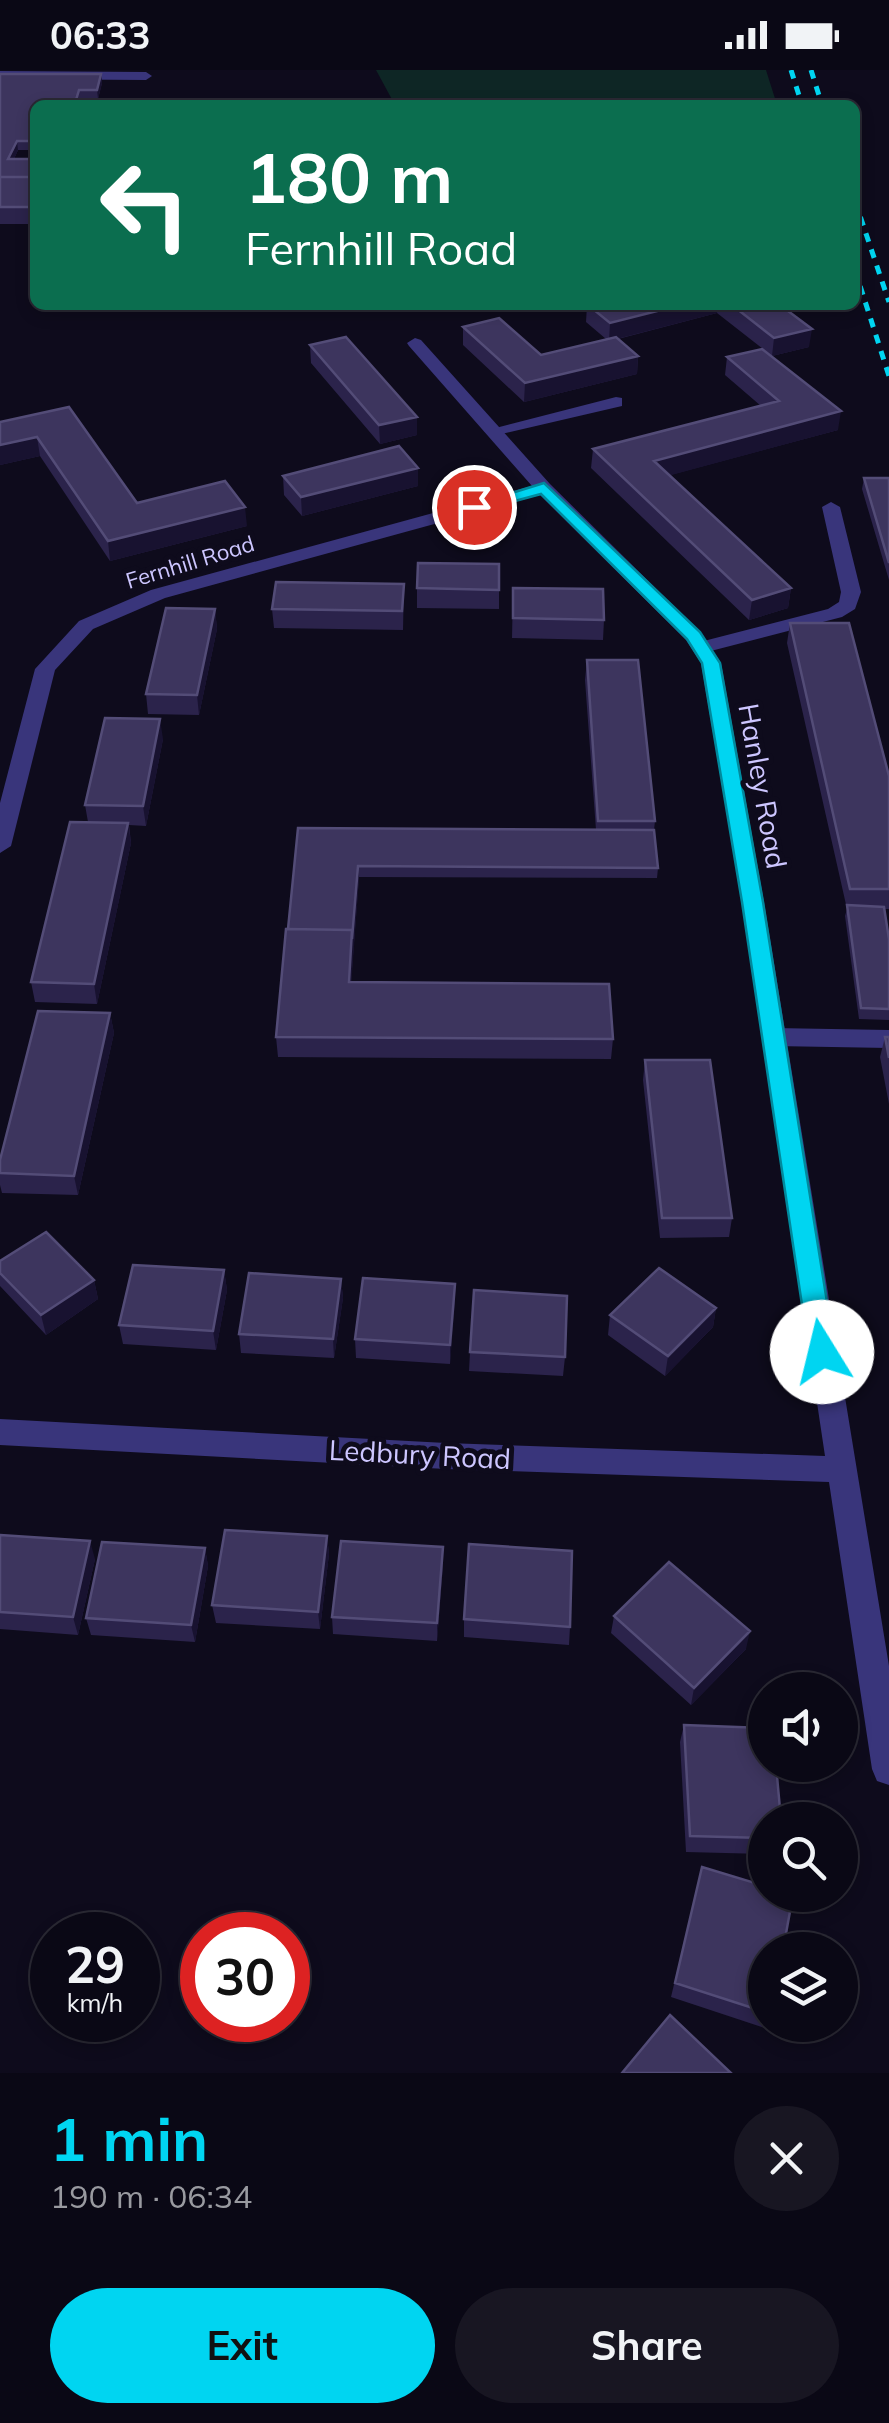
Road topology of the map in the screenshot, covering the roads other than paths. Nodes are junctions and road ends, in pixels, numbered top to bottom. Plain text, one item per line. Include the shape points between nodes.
1 (0, 75) edge
2 (146, 76) dead end
3 (415, 343) dead end
4 (616, 402) dead end
5 (494, 431) junction
6 (544, 488) junction
7 (830, 507) dead end
8 (703, 647) junction
9 (0, 846) edge
10 (774, 1037) junction
11 (889, 1040) edge
12 (0, 1432) edge
13 (840, 1470) junction
14 (889, 1769) edge

1 - 2 street
3 - 5 street, Hanley Road
4 - 5 street
5 - 6 street, Hanley Road
6 - 8 street, Hanley Road
6 - 9 street, Fernhill Road via 158,594 86,625 45,669
7 - 8 street via 851,592 848,605
8 - 10 street, Hanley Road via 711,663
10 - 11 street
10 - 13 street, Hanley Road
12 - 13 street, Ledbury Road
13 - 14 street, Hanley Road

